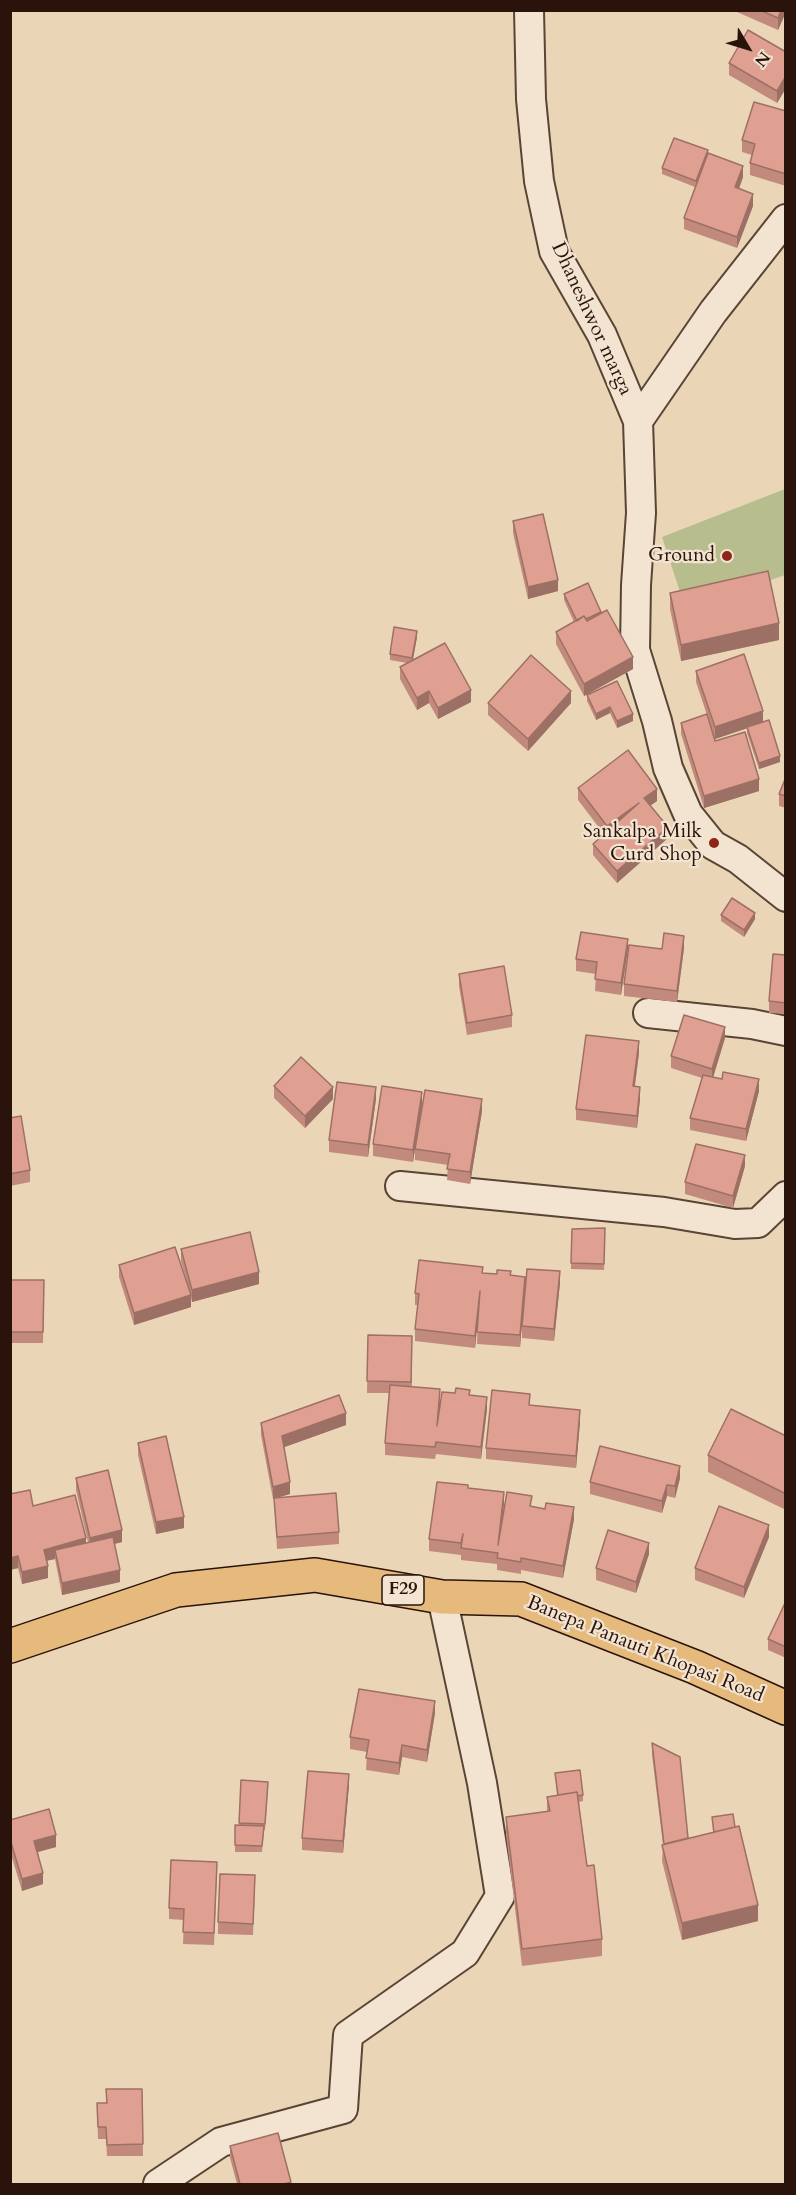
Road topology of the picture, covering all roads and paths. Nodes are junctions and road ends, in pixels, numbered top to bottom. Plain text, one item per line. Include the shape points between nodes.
1 (529, 10) edge
2 (786, 219) edge
3 (638, 422) junction
4 (786, 897) edge
5 (648, 1013) dead end
6 (786, 1032) edge
7 (400, 1186) dead end
8 (786, 1196) edge
9 (442, 1597) junction
10 (10, 1646) edge
11 (786, 1708) edge
12 (158, 2184) edge

1 - 3 street, Dhaneshwor marga via 531,99 540,181 554,250 602,335
2 - 3 street via 713,312
3 - 4 street, Dhaneshwor marga via 641,513 635,650 668,768 688,814 713,845 738,859
5 - 6 street via 752,1024
7 - 8 street via 653,1210 735,1224 758,1223
9 - 10 main road, Banepa Panauti Khopasi Road / F29 via 315,1575 176,1590
9 - 11 main road, Banepa Panauti Khopasi Road / F29 via 521,1599 695,1667
9 - 12 street via 482,1784 500,1896 465,1953 348,2035 343,2109 221,2142

